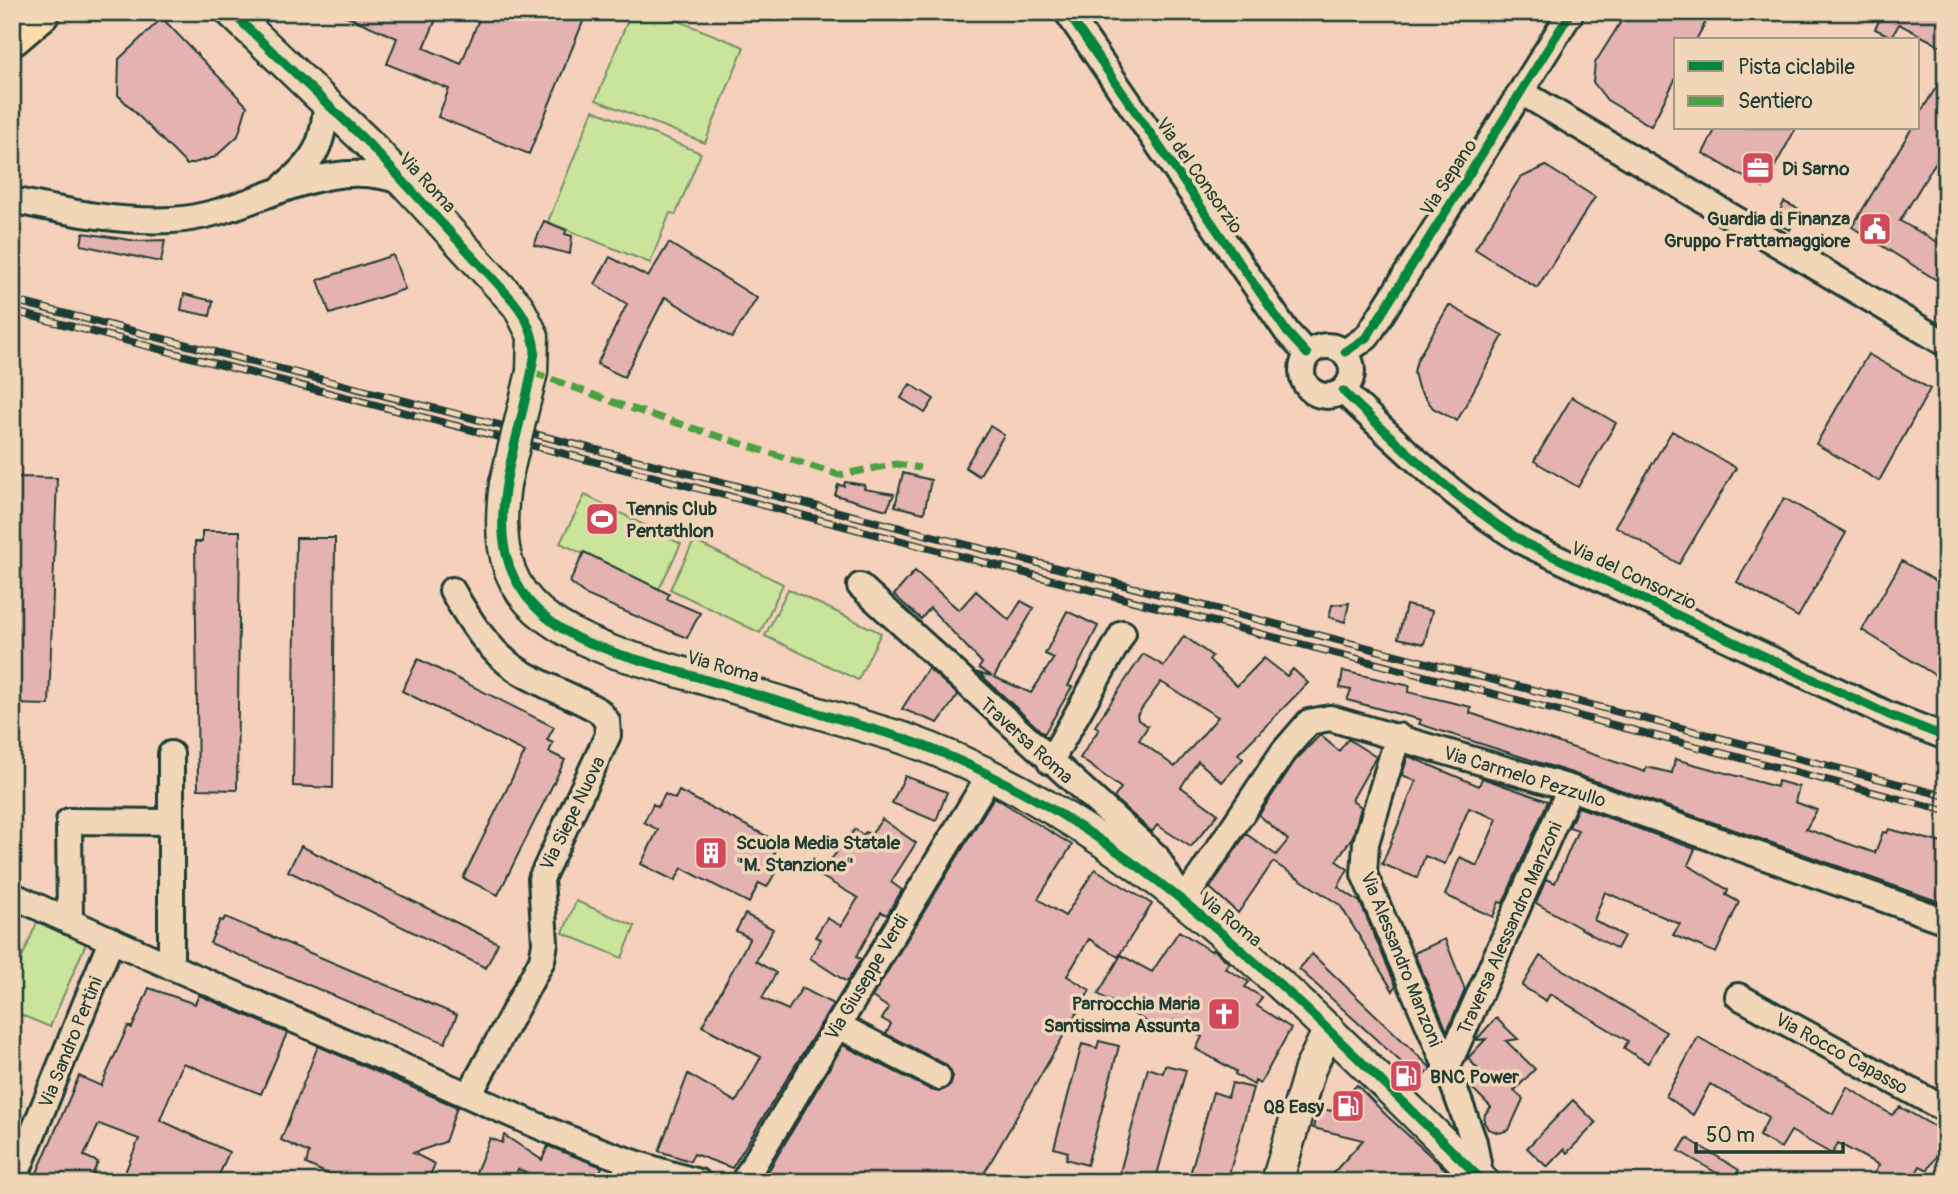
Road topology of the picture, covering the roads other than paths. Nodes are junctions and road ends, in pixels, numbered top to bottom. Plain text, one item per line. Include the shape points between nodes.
1 (40, 12) edge
2 (231, 12) edge
3 (1067, 12) edge
4 (1571, 12) edge
5 (12, 36) edge
6 (1523, 93) junction
7 (327, 103) junction
8 (368, 143) junction
9 (319, 177) junction
10 (405, 183) junction
11 (282, 188) junction
12 (12, 200) edge
13 (1946, 344) edge
14 (1345, 352) junction
15 (1307, 354) junction
16 (1343, 391) junction
17 (860, 586) dead end
18 (452, 590) dead end
19 (1123, 633) dead end
20 (1398, 737) junction
21 (1946, 737) edge
22 (171, 754) dead end
23 (1050, 762) junction
24 (991, 773) junction
25 (1570, 788) junction
26 (169, 822) junction
27 (12, 895) edge
28 (1183, 902) junction
29 (1946, 921) edge
30 (70, 922) junction
31 (111, 941) junction
32 (172, 967) junction
33 (1738, 996) dead end
34 (837, 1025) junction
35 (1329, 1029) junction
36 (1447, 1068) junction
37 (938, 1077) dead end
38 (469, 1095) junction
39 (1946, 1110) edge
40 (626, 1172) edge
41 (1483, 1180) edge
42 (13, 1182) edge
43 (699, 1182) edge
44 (743, 1182) edge
45 (1277, 1182) edge

1 - 5 highway
2 - 7 street, Via Roma
3 - 15 street, Via del Consorzio via 1287,332
4 - 6 street, Via Sepano
6 - 13 street
6 - 14 street, Via Sepano via 1367,337
7 - 8 street, Via Roma
7 - 11 street via 325,134 314,157
8 - 9 street via 343,165
8 - 10 street, Via Roma
9 - 10 street via 362,173
9 - 11 street
10 - 24 street, Via Roma, bridge via 518,306 533,336 532,372 500,521 507,565 536,609 573,636 616,653 903,738
11 - 12 street via 225,211 173,220 124,219
14 - 15 street via 1321,345
14 - 16 street via 1352,377
15 - 16 street via 1302,378 1312,391 1327,396
16 - 21 street, Via del Consorzio via 1427,473 1527,544 1889,715
17 - 23 street, Traversa Roma
18 - 38 street, Via Siepe Nuova via 499,656 598,711 607,721 608,735 541,879 545,943 541,960
19 - 23 street
20 - 25 street, Via Carmelo Pezzullo
20 - 28 street, Via Carmelo Pezzullo via 1330,718 1309,722 1283,752
20 - 36 street, Via Alessandro Manzoni via 1366,843 1364,874
22 - 26 street
23 - 28 street, Traversa Roma via 1156,856
24 - 28 street, Via Roma via 1062,815
24 - 34 street, Via Giuseppe Verdi
25 - 29 street, Via Carmelo Pezzullo
25 - 36 street, Traversa Alessandro Manzoni
26 - 30 street via 69,821
26 - 32 street
27 - 30 street
28 - 35 street, Via Roma
30 - 31 street
31 - 32 street
31 - 42 street, Via Sandro Pertini
32 - 38 street
33 - 39 street, Via Rocco Capasso
34 - 37 street
34 - 44 street, Via Giuseppe Verdi
35 - 41 street, Via Roma
35 - 45 street via 1310,1069
36 - 41 street, Via Alessandro Manzoni
38 - 40 street
40 - 43 street

